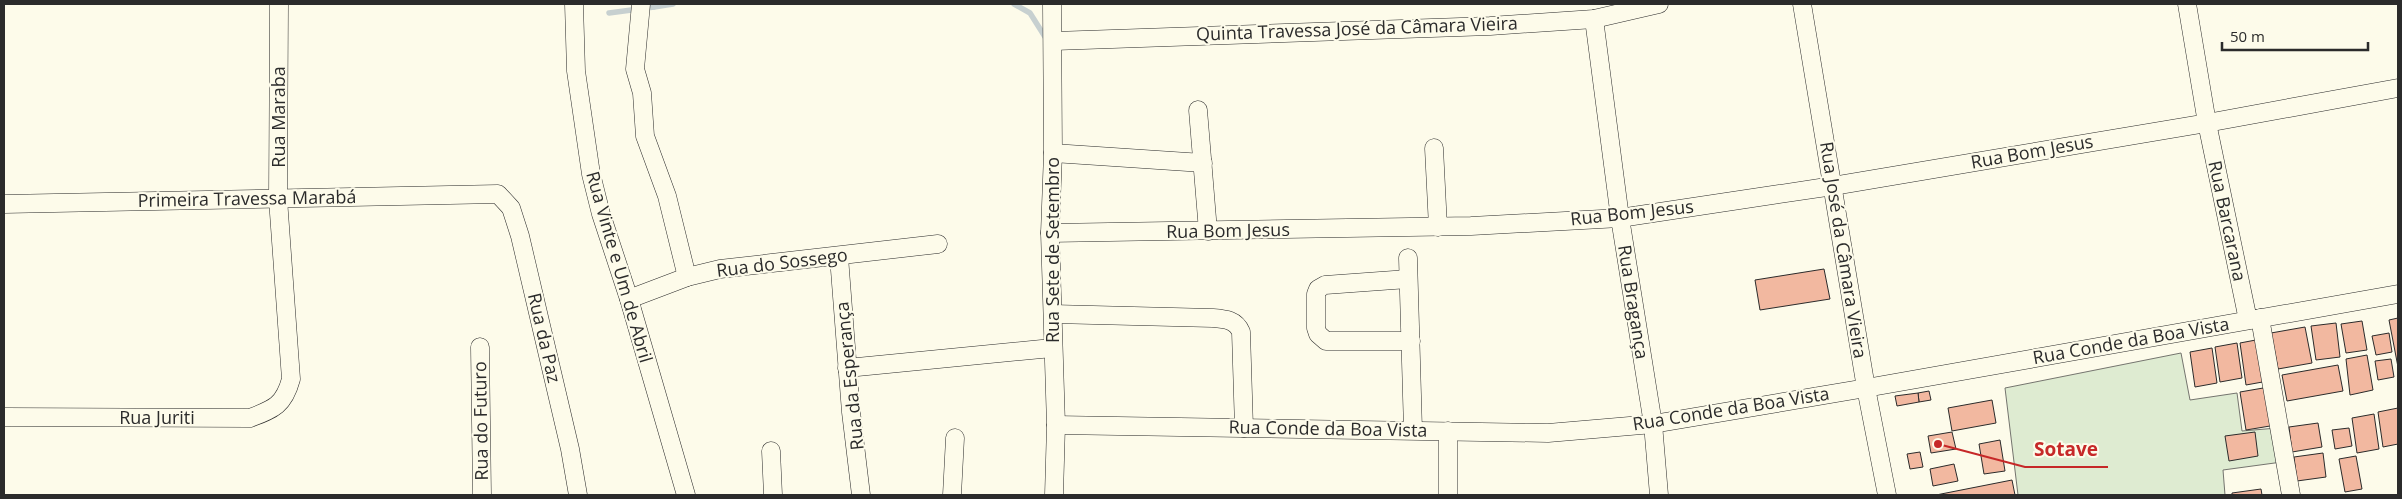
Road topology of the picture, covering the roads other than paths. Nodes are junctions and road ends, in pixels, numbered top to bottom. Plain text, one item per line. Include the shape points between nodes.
1 (279, 4) edge
2 (574, 4) edge
3 (641, 4) edge
4 (1052, 4) edge
5 (1659, 4) edge
6 (1802, 4) edge
7 (2187, 4) edge
8 (1594, 19) junction
9 (1054, 41) junction
10 (2398, 88) edge
11 (1198, 110) dead end
12 (2207, 123) junction
13 (1434, 148) dead end
14 (1053, 153) junction
15 (1203, 163) junction
16 (1833, 186) junction
17 (490, 192) joint
18 (278, 199) junction
19 (4, 204) edge
20 (1620, 218) junction
21 (1438, 227) junction
22 (1208, 231) junction
23 (1050, 232) junction
24 (938, 244) dead end
25 (838, 257) junction
26 (1408, 258) dead end
27 (688, 277) junction
28 (1408, 279) junction
29 (2398, 294) edge
30 (629, 299) junction
31 (1053, 314) junction
32 (2254, 319) junction
33 (1411, 341) junction
34 (480, 346) dead end
35 (1052, 348) junction
36 (847, 368) junction
37 (291, 379) joint
38 (1866, 388) junction
39 (4, 417) edge
40 (1653, 424) junction
41 (1056, 425) junction
42 (1244, 428) junction
43 (1413, 430) junction
44 (1448, 431) junction
45 (955, 438) dead end
46 (771, 451) dead end
47 (482, 495) edge
48 (578, 495) edge
49 (686, 495) edge
50 (773, 495) edge
51 (861, 495) edge
52 (952, 495) edge
53 (1054, 495) edge
54 (1448, 495) edge
55 (1659, 495) edge
56 (1887, 495) edge
57 (2291, 495) edge

1 - 18 street, Rua Maraba
2 - 30 street, Rua Vinte e Um de Abril via 576,71 591,174 600,214
3 - 27 street via 635,69 642,93 645,136 667,196
4 - 9 street, Rua Sete de Setembro
5 - 8 street, Quinta Travessa José da Câmara Vieira
6 - 16 street, Rua José da Câmara Vieira
7 - 12 street, Rua Barcarana
8 - 9 street, Quinta Travessa José da Câmara Vieira via 1490,26
8 - 20 street, Rua Bragança
9 - 14 street, Rua Sete de Setembro
10 - 12 street, Rua Bom Jesus
11 - 15 street
12 - 16 street, Rua Bom Jesus
12 - 32 street, Rua Barcarana
13 - 21 street
14 - 15 street
14 - 23 street, Rua Sete de Setembro
15 - 22 street
16 - 20 street, Rua Bom Jesus
16 - 38 street, Rua José da Câmara Vieira
17 - 18 street, Primeira Travessa Marabá
17 - 48 street, Rua da Paz via 504,198 520,236
18 - 19 street, Primeira Travessa Marabá
18 - 37 street, Rua Maraba
20 - 21 street, Rua Bom Jesus
20 - 40 street, Rua Bragança
21 - 22 street, Rua Bom Jesus
22 - 23 street, Rua Bom Jesus
23 - 31 street, Rua Sete de Setembro
24 - 25 street, Rua do Sossego
25 - 27 street, Rua do Sossego via 753,264
25 - 36 street, Rua da Esperança
26 - 28 street
27 - 30 street, Rua do Sossego
28 - 33 street
28 - 33 street via 1325,284 1318,288 1316,294 1316,328 1326,341
29 - 32 street, Rua Conde da Boa Vista
30 - 49 street, Rua Vinte e Um de Abril
31 - 35 street, Rua Sete de Setembro
31 - 42 street via 1213,318 1233,322 1241,332
32 - 38 street, Rua Conde da Boa Vista
32 - 57 street, Rua Barcarana
33 - 43 street
34 - 47 street, Rua do Futuro
35 - 36 street
35 - 41 street, Rua Sete de Setembro
36 - 51 street, Rua da Esperança
37 - 39 street, Rua Juriti via 286,396 272,410 250,418
38 - 40 street, Rua Conde da Boa Vista
38 - 56 street, Rua José da Câmara Vieira
40 - 44 street, Rua Conde da Boa Vista via 1548,433
40 - 55 street, Rua Bragança
41 - 42 street, Rua Conde da Boa Vista
41 - 53 street, Rua Sete de Setembro
42 - 43 street, Rua Conde da Boa Vista
43 - 44 street, Rua Conde da Boa Vista
44 - 54 street
45 - 52 street
46 - 50 street

